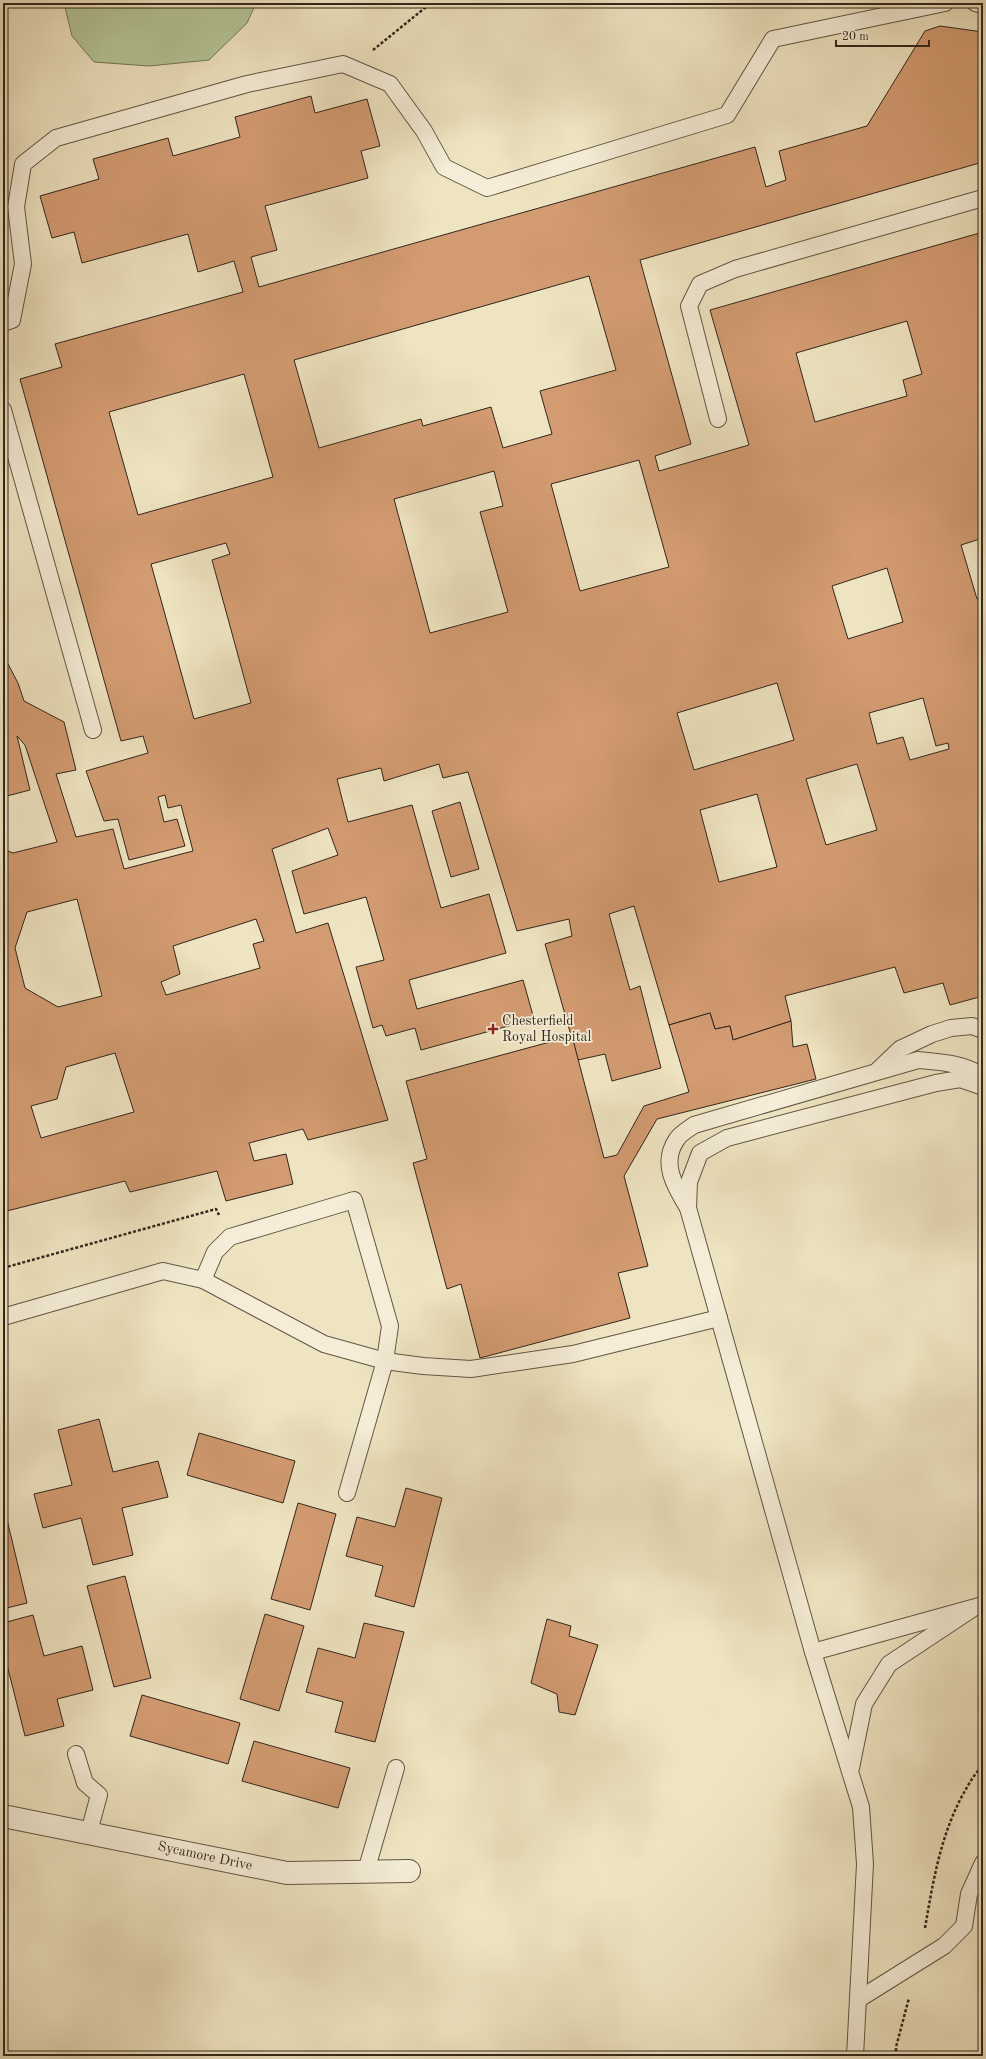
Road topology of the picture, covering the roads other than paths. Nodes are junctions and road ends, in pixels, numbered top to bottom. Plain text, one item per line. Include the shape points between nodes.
1 (945, 3) edge
2 (975, 3) edge
3 (983, 4) edge
4 (983, 198) edge
5 (3, 323) edge
6 (3, 410) edge
7 (718, 419) dead end
8 (93, 730) dead end
9 (983, 1030) edge
10 (874, 1073) junction
11 (983, 1076) edge
12 (983, 1087) edge
13 (688, 1208) junction
14 (203, 1280) junction
15 (3, 1316) edge
16 (720, 1318) junction
17 (385, 1361) junction
18 (347, 1493) dead end
19 (977, 1607) edge
20 (814, 1652) junction
21 (76, 1754) dead end
22 (396, 1768) dead end
23 (850, 1772) junction
24 (3, 1816) edge
25 (89, 1832) junction
26 (983, 1863) edge
27 (366, 1871) junction
28 (408, 1871) dead end
29 (859, 1999) junction
30 (855, 2056) edge

1 - 5 lane via 773,39 727,115 487,188 444,168 424,131 390,84 344,64 247,84 56,138 23,164 16,207 23,264 12,320
2 - 3 lane
4 - 7 lane via 735,269 700,284 689,306
6 - 8 lane
9 - 10 lane via 972,1026 951,1028 932,1034 900,1049
10 - 11 lane via 918,1060 947,1062 970,1068
10 - 13 lane via 694,1125 678,1139 669,1159 673,1184
12 - 13 lane via 960,1079 936,1083 727,1138 700,1153 689,1182
13 - 16 lane
14 - 15 lane via 163,1271
14 - 17 lane via 324,1344
14 - 17 lane via 215,1252 230,1237 354,1200 390,1326
16 - 17 lane via 573,1354 471,1369
16 - 20 lane
17 - 18 lane
19 - 20 lane
19 - 23 lane via 889,1664 864,1704
20 - 23 lane
21 - 25 lane via 85,1783 99,1795
22 - 27 lane
23 - 29 lane via 861,1807 865,1864
24 - 25 street, Sycamore Drive
25 - 27 street, Sycamore Drive via 288,1873
26 - 29 lane via 969,1894 964,1926 944,1946
27 - 28 street, Sycamore Drive
29 - 30 lane

